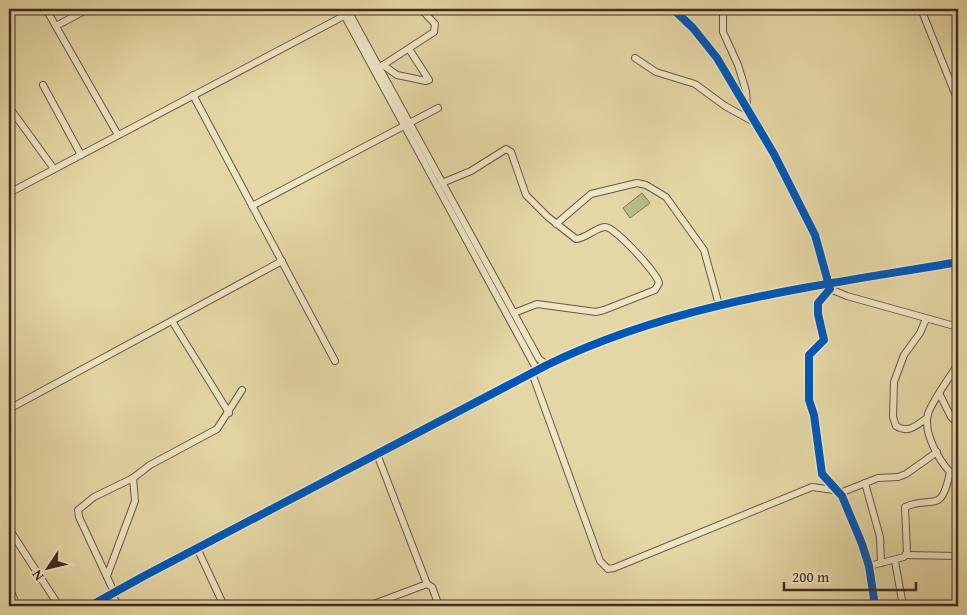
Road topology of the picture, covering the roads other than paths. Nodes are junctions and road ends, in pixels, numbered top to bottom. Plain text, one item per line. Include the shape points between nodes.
1 (46, 9) edge
2 (88, 9) edge
3 (357, 9) edge
4 (421, 9) edge
5 (673, 9) edge
6 (723, 9) edge
7 (921, 9) edge
8 (345, 11) edge
9 (56, 26) junction
10 (409, 49) junction
11 (635, 58) dead end
12 (381, 66) junction
13 (43, 85) dead end
14 (193, 95) junction
15 (958, 101) edge
16 (9, 107) edge
17 (747, 107) junction
18 (438, 108) dead end
19 (754, 122) junction
20 (407, 125) junction
21 (118, 135) junction
22 (81, 155) junction
23 (54, 169) junction
24 (442, 183) junction
25 (9, 193) edge
26 (252, 206) junction
27 (556, 224) junction
28 (282, 261) junction
29 (958, 262) edge
30 (829, 286) junction
31 (719, 305) junction
32 (514, 313) junction
33 (926, 319) junction
34 (172, 320) junction
35 (958, 328) edge
36 (335, 361) dead end
37 (958, 364) edge
38 (547, 365) junction
39 (535, 372) junction
40 (242, 390) dead end
41 (940, 395) junction
42 (9, 409) edge
43 (228, 413) junction
44 (927, 418) junction
45 (958, 424) edge
46 (937, 452) junction
47 (377, 454) junction
48 (950, 472) junction
49 (958, 475) edge
50 (133, 478) junction
51 (865, 483) junction
52 (838, 492) junction
53 (9, 529) edge
54 (197, 548) junction
55 (906, 555) junction
56 (958, 556) edge
57 (895, 561) junction
58 (882, 563) junction
59 (870, 566) junction
60 (107, 576) junction
61 (427, 584) junction
62 (9, 587) edge
63 (113, 593) junction
64 (16, 606) edge
65 (59, 606) edge
66 (90, 606) edge
67 (119, 606) edge
68 (224, 606) edge
69 (368, 606) edge
70 (439, 606) edge
71 (875, 606) edge
72 (903, 606) edge

1 - 9 street
2 - 9 street
3 - 8 street
4 - 10 street via 435,24 436,30
5 - 17 street via 717,58
6 - 17 street via 723,32 746,91
7 - 15 street
8 - 12 street
8 - 14 street
8 - 20 street
9 - 21 street
10 - 12 street
10 - 12 street via 429,80 397,76
11 - 19 street via 656,72 694,84
12 - 20 street
13 - 22 street
14 - 21 street
14 - 26 street
16 - 23 street
17 - 19 street
18 - 20 street
19 - 30 street via 774,154 815,236
20 - 24 street
20 - 26 street
20 - 39 street
21 - 22 street
22 - 23 street
23 - 25 street
24 - 27 street via 506,149 511,152 526,195
24 - 32 street
26 - 28 street
27 - 31 street via 591,194 646,185 666,197 704,250
27 - 32 street via 576,239 602,228 612,229 654,272 658,287 634,300 596,312 537,304
28 - 34 street
28 - 36 street
29 - 30 street
30 - 31 street
30 - 33 street via 847,296
30 - 52 street via 818,303 824,340 809,355 809,394 822,474
31 - 38 street via 625,331
32 - 38 street via 539,359
33 - 35 street
33 - 44 street via 904,355 894,382 893,417 896,426 904,430
34 - 42 street
34 - 43 street
37 - 41 street
38 - 39 street
39 - 47 street
39 - 52 street via 600,561 608,569 812,487
40 - 43 street
41 - 44 street
41 - 45 street via 951,418
43 - 50 street via 217,429 150,465
44 - 46 street
46 - 48 street
46 - 51 street via 906,474
47 - 54 street
47 - 61 street
48 - 49 street
48 - 55 street via 941,497 932,503 905,507
50 - 60 street via 134,501
50 - 60 street via 94,497 78,510
51 - 52 street
51 - 58 street via 880,537
52 - 59 street
53 - 65 street
54 - 63 street
54 - 68 street
55 - 56 street
55 - 57 street
57 - 58 street
57 - 72 street
58 - 59 street
59 - 71 street
60 - 63 street
61 - 69 street
61 - 70 street via 432,587
62 - 64 street
63 - 66 street
63 - 67 street

